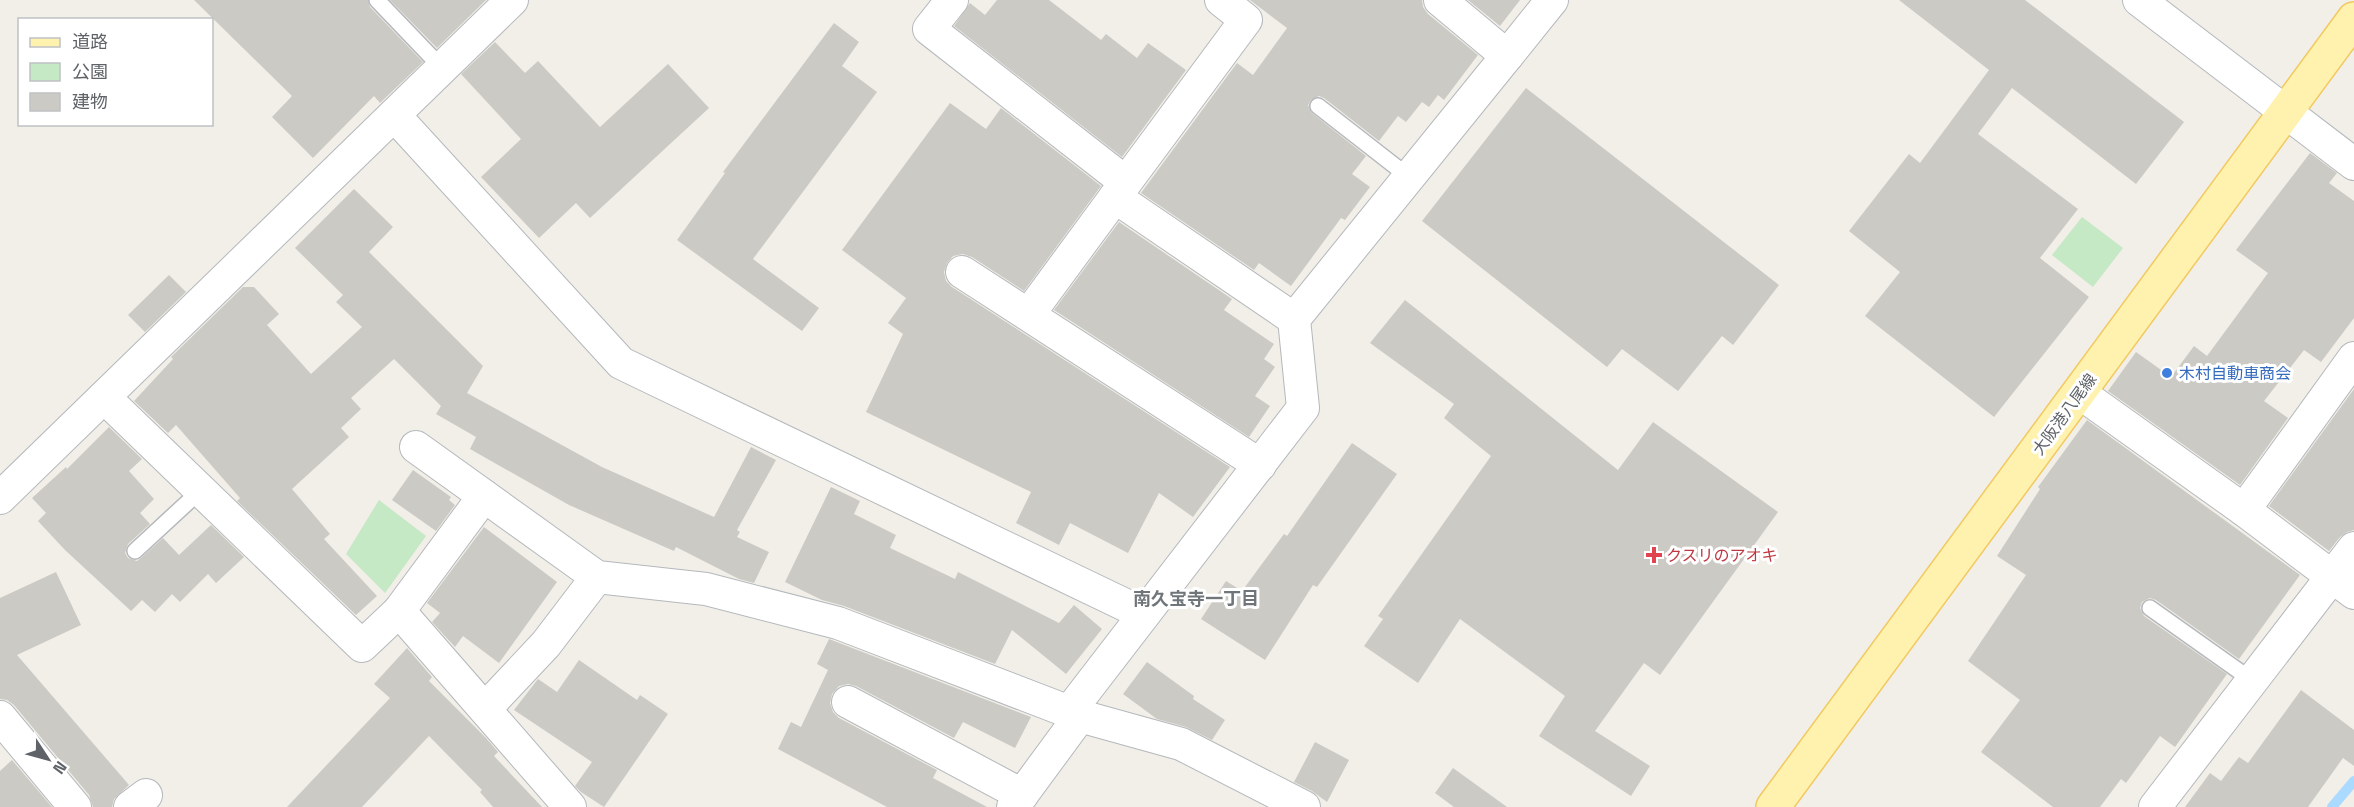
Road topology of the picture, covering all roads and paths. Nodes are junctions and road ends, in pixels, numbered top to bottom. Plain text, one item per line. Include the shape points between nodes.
1 (377, 0) edge
2 (512, 0) edge
3 (952, 0) edge
4 (1221, 0) edge
5 (1440, 0) edge
6 (1552, 0) edge
7 (2139, 0) edge
8 (2354, 19) edge
9 (1508, 56) junction
10 (442, 68) junction
11 (1318, 106) dead end
12 (2284, 111) junction
13 (394, 115) junction
14 (2354, 164) edge
15 (1409, 177) junction
16 (1119, 189) junction
17 (962, 272) dead end
18 (1029, 314) junction
19 (1294, 319) junction
20 (2354, 358) edge
21 (104, 397) junction
22 (2094, 404) dead end
23 (416, 447) dead end
24 (1260, 465) junction
25 (201, 490) junction
26 (2, 493) edge
27 (484, 496) junction
28 (2244, 510) junction
29 (2354, 548) edge
30 (135, 551) dead end
31 (597, 577) junction
32 (2343, 585) edge
33 (2150, 608) dead end
34 (399, 611) junction
35 (1144, 614) junction
36 (2253, 681) junction
37 (848, 702) dead end
38 (485, 709) junction
39 (1075, 714) junction
40 (0, 717) edge
41 (1017, 801) edge
42 (1783, 803) edge
43 (75, 807) edge
44 (570, 807) edge
45 (1304, 807) edge
46 (2155, 807) edge

1 - 10 lane
2 - 10 street
3 - 16 street via 928,29
4 - 16 street via 1246,20
5 - 9 street
6 - 9 street
7 - 12 street
8 - 12 main road, 大阪港八尾線
9 - 15 street
10 - 13 street
11 - 15 lane
12 - 14 street
12 - 42 main road, 大阪港八尾線
13 - 21 street
13 - 35 street via 621,363
15 - 19 street
16 - 18 street
16 - 19 street
17 - 18 street
18 - 24 street
19 - 24 street via 1303,408
20 - 28 street
21 - 25 street
21 - 26 street
22 - 28 street
23 - 27 street
24 - 35 street
25 - 30 lane
25 - 34 street via 362,646
27 - 31 street
27 - 34 street
28 - 32 street
29 - 32 street
31 - 38 street via 546,644
31 - 39 street via 706,589 838,623
32 - 36 street
33 - 36 lane
34 - 38 street
35 - 39 street
36 - 46 street
37 - 41 street
38 - 44 street
39 - 41 street
39 - 45 street via 1181,744
40 - 43 street

